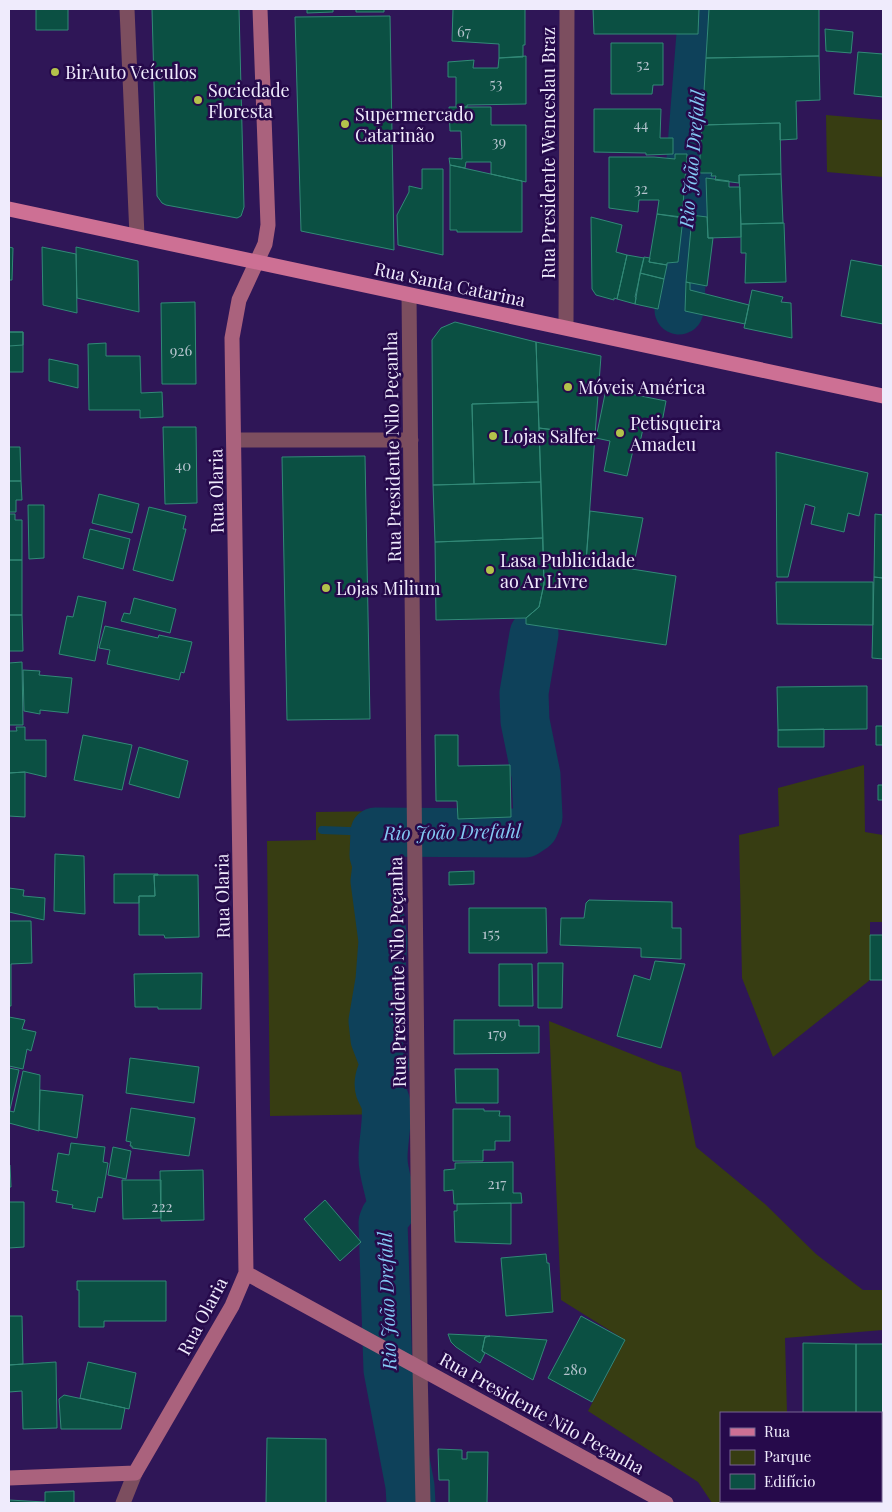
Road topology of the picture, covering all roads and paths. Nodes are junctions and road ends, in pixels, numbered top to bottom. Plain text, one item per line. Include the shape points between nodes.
1 (127, 9) edge
2 (260, 9) edge
3 (567, 9) edge
4 (9, 209) edge
5 (137, 236) junction
6 (256, 262) junction
7 (409, 295) junction
8 (566, 328) junction
9 (883, 396) edge
10 (234, 440) junction
11 (410, 440) junction
12 (246, 1273) junction
13 (420, 1367) junction
14 (135, 1473) junction
15 (9, 1478) edge
16 (124, 1503) edge
17 (423, 1503) edge
18 (666, 1503) edge

1 - 5 street
2 - 6 street, Rua Olaria via 268,225 265,244
3 - 8 street, Rua Presidente Wenceslau Braz
4 - 5 main road, Rua Santa Catarina
5 - 6 main road, Rua Santa Catarina
6 - 7 main road, Rua Santa Catarina
6 - 10 street, Rua Olaria via 239,300 232,338
7 - 8 main road, Rua Santa Catarina
7 - 11 street, Rua Presidente Nilo Peçanha
8 - 9 main road, Rua Santa Catarina
10 - 11 street
10 - 12 street, Rua Olaria
11 - 13 street, Rua Presidente Nilo Peçanha
12 - 13 street
12 - 14 street, Rua Olaria via 232,1306
13 - 17 street
13 - 18 street, Rua Presidente Nilo Peçanha
14 - 15 street
14 - 16 street, Rua Olaria

